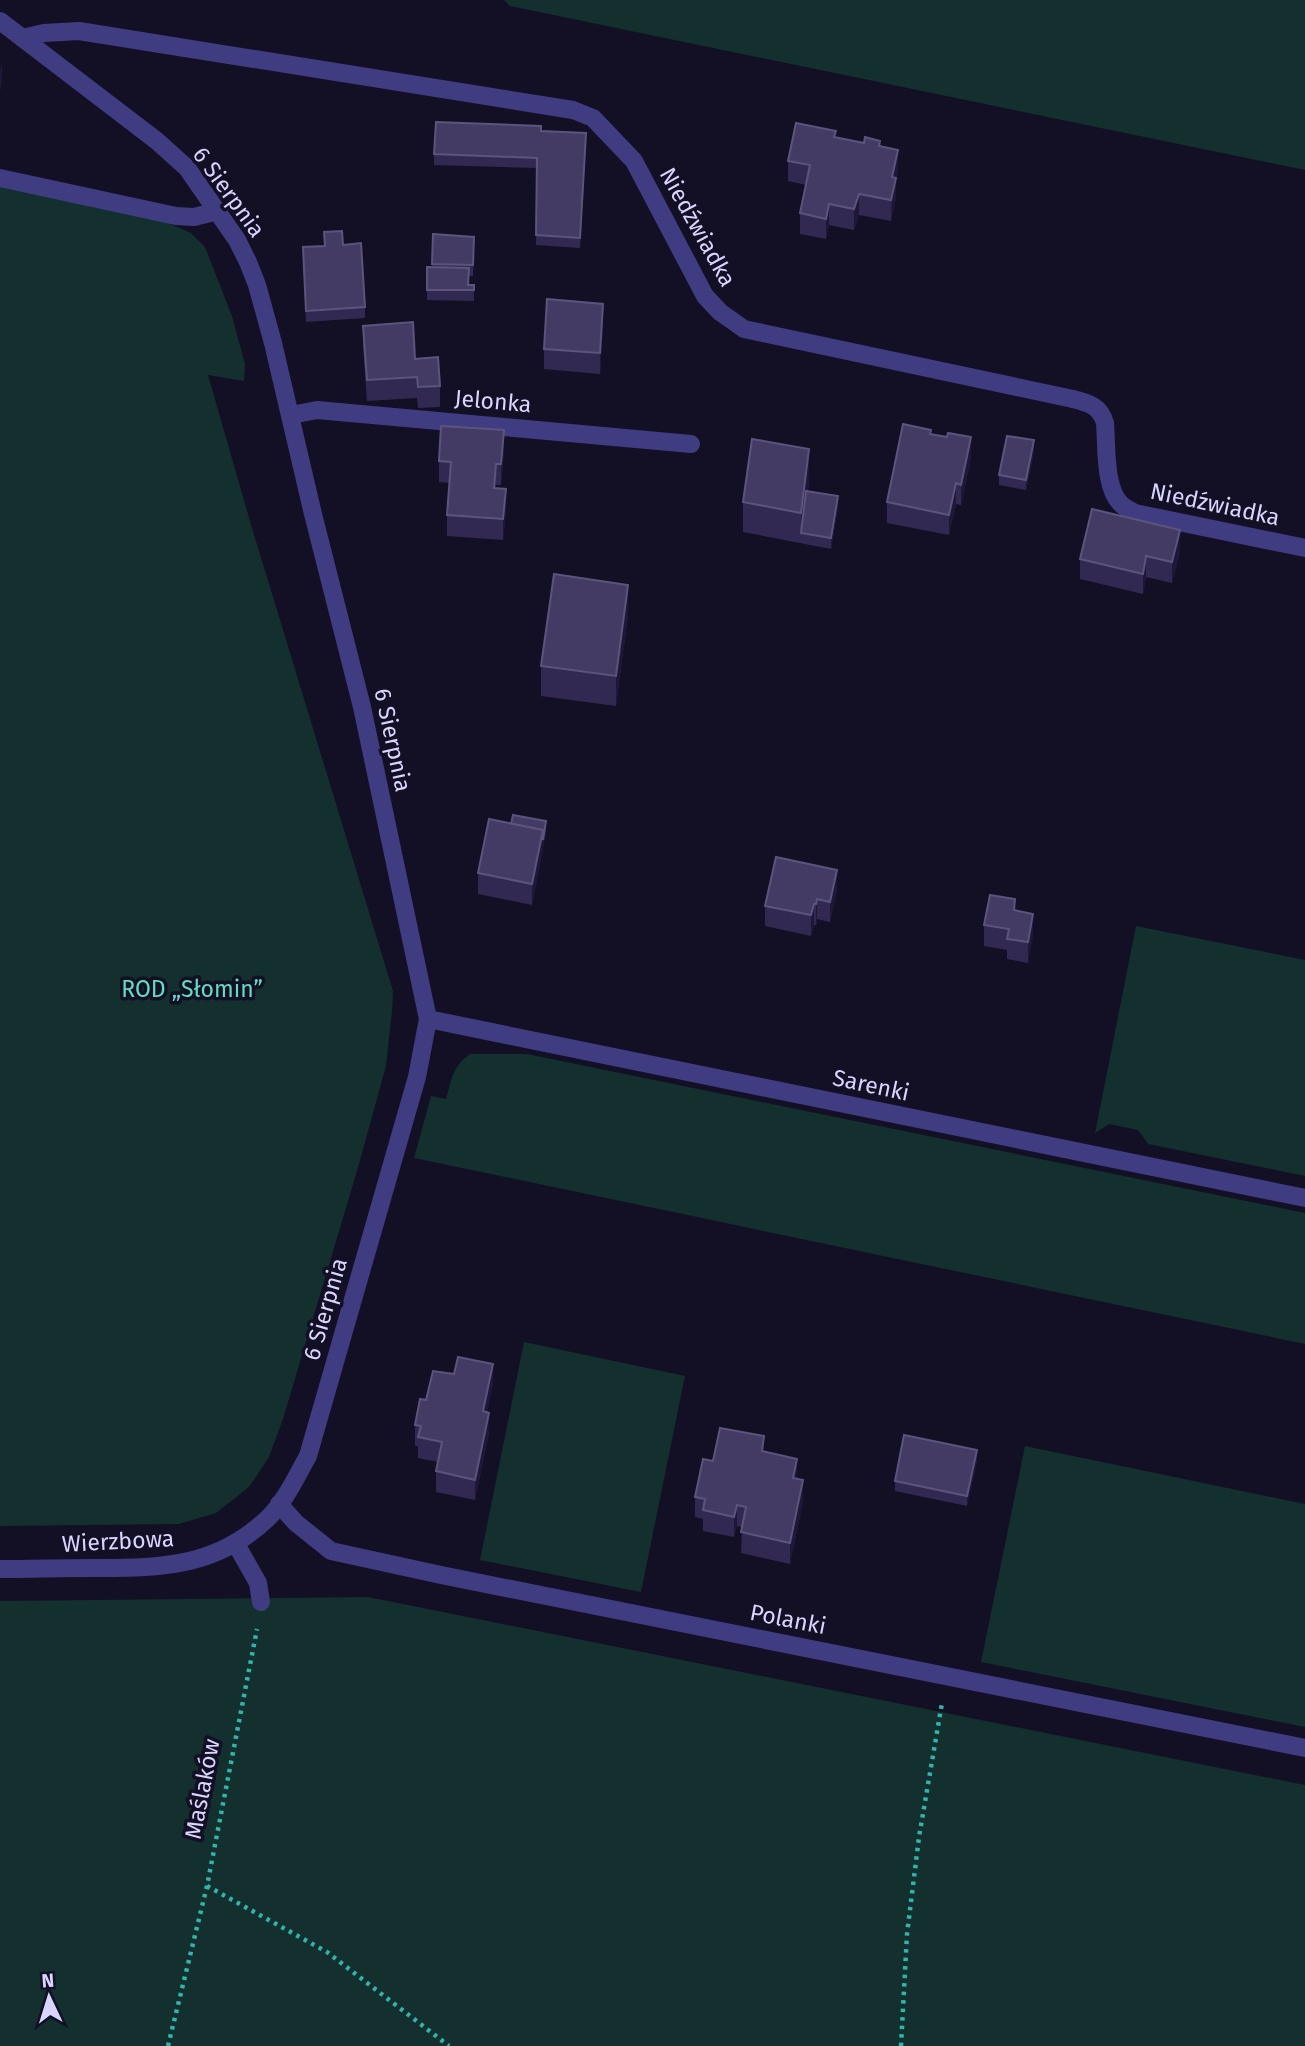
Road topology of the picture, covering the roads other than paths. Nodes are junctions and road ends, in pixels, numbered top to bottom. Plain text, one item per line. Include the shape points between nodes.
1 (0, 21) edge
2 (22, 38) junction
3 (0, 178) edge
4 (218, 211) junction
5 (291, 415) junction
6 (691, 444) dead end
7 (1305, 548) edge
8 (428, 1019) junction
9 (1305, 1198) edge
10 (279, 1504) junction
11 (236, 1544) junction
12 (0, 1569) edge
13 (261, 1602) road end
14 (1305, 1748) edge

1 - 2 street, 6 Sierpnia
2 - 4 street, 6 Sierpnia via 165,148 187,168
2 - 7 street, Niedźwiadka via 79,31 573,110 593,118 634,161 705,296 744,329 1091,404 1105,423 1110,488 1126,508
3 - 4 street via 176,216
4 - 5 street, 6 Sierpnia via 257,285
5 - 6 street, Jelonka via 317,410
5 - 8 street, 6 Sierpnia via 362,707
8 - 9 street, Sarenki
8 - 10 street, 6 Sierpnia via 417,1077 308,1456
10 - 11 street, 6 Sierpnia
10 - 14 street, Polanki via 331,1551
11 - 12 street, Wierzbowa via 181,1564
11 - 13 street via 258,1583

